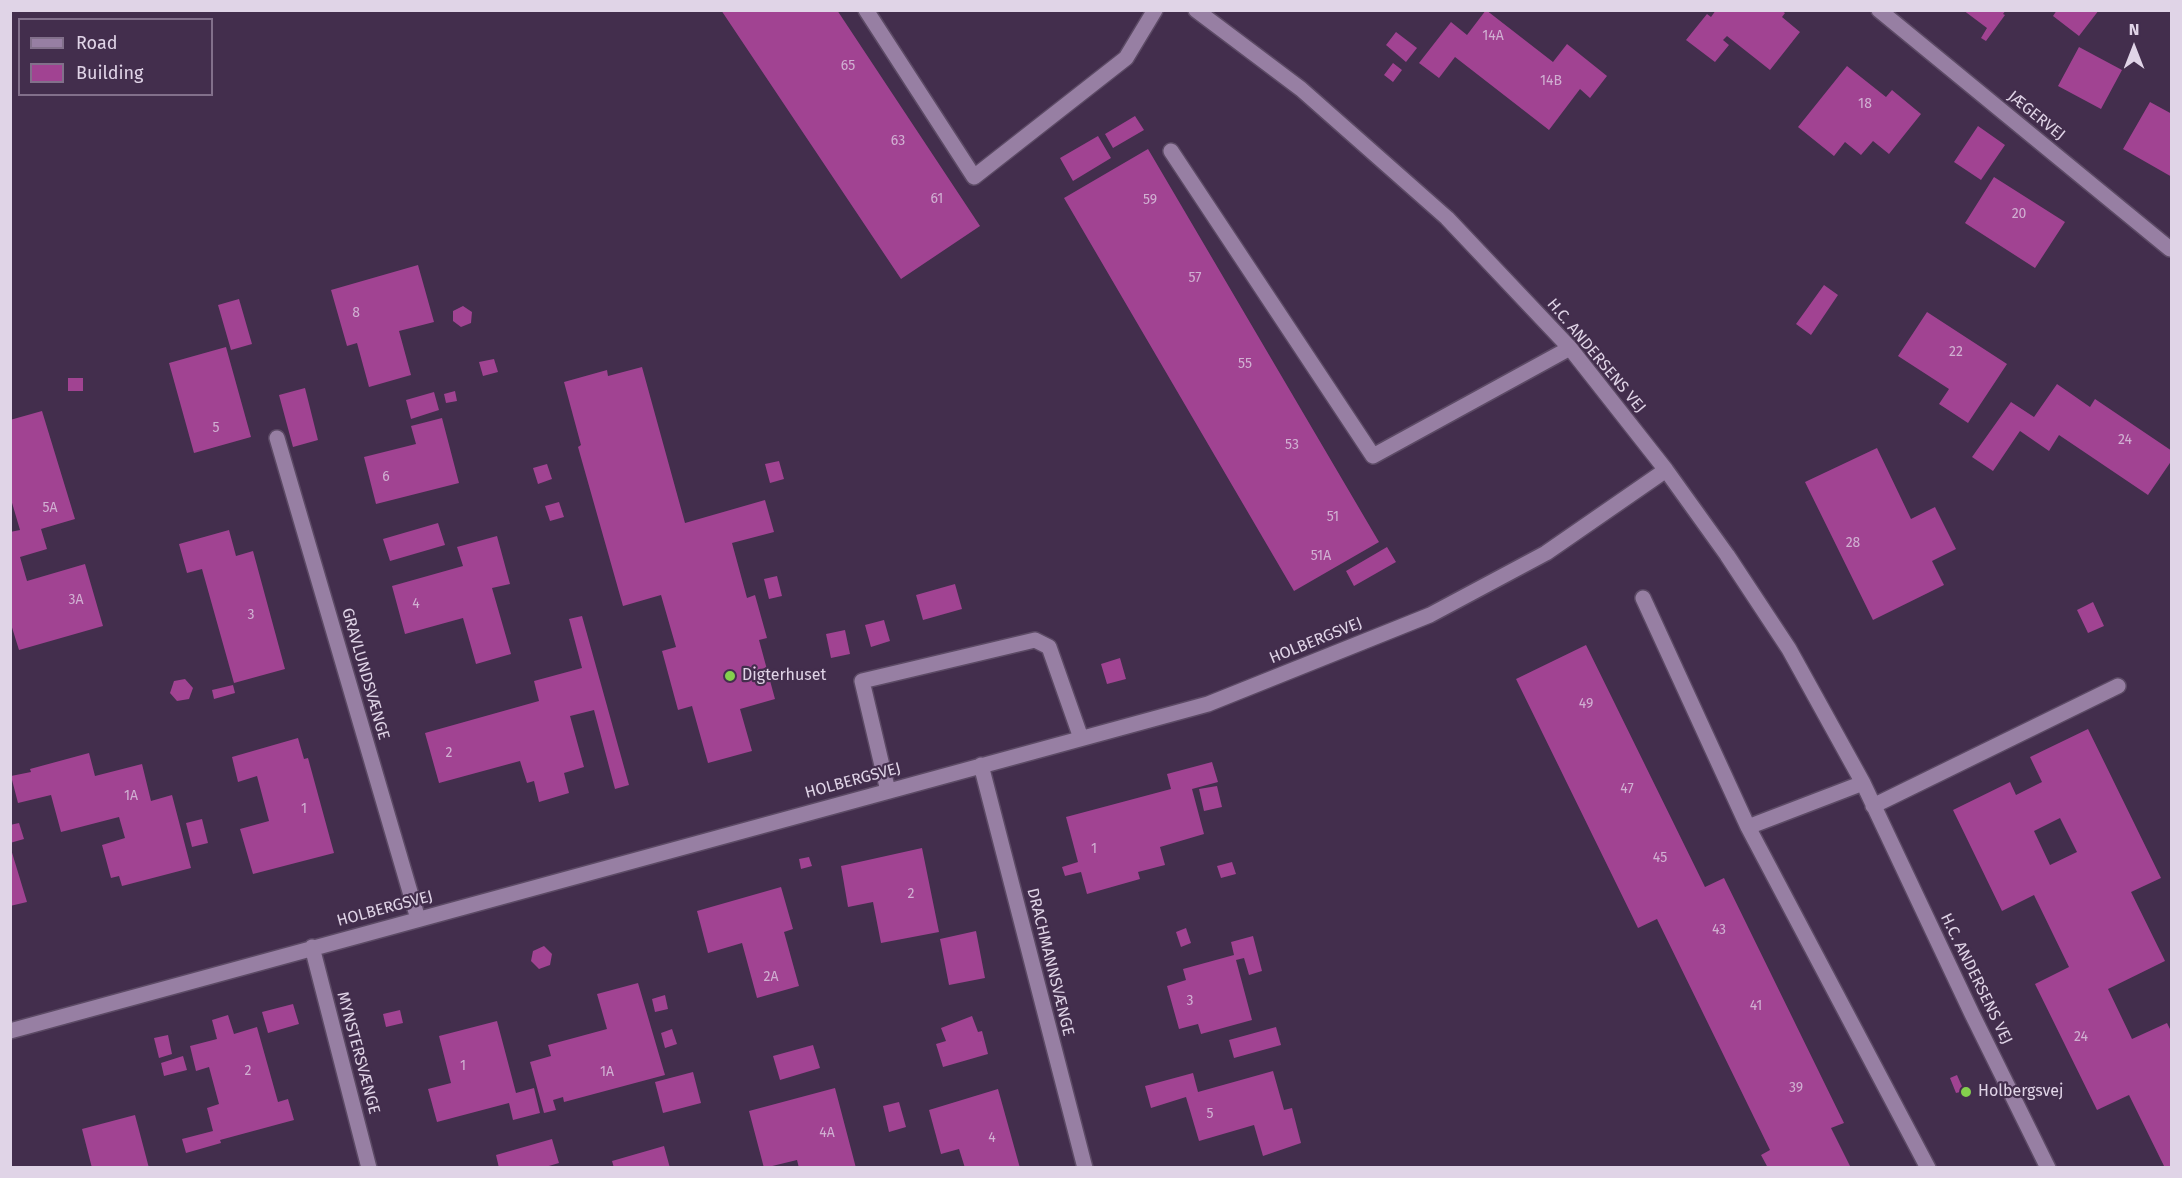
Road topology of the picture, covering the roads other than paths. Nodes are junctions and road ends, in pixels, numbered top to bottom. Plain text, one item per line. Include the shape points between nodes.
1 (866, 10) edge
2 (1155, 10) edge
3 (1196, 10) edge
4 (1879, 10) edge
5 (1171, 152) dead end
6 (2170, 249) dead end
7 (1570, 348) junction
8 (278, 438) dead end
9 (1666, 470) junction
10 (1642, 598) dead end
11 (2118, 686) dead end
12 (1081, 738) junction
13 (981, 765) junction
14 (1863, 783) junction
15 (888, 791) junction
16 (1874, 806) junction
17 (1748, 827) junction
18 (418, 919) junction
19 (312, 947) junction
20 (10, 1031) edge
21 (369, 1167) edge
22 (1085, 1167) edge
23 (1928, 1167) edge
24 (2048, 1167) edge

1 - 2 street via 974,177 1126,58
3 - 7 street, H.C. ANDERSENS VEJ via 1301,89 1447,218
4 - 6 street, JÆGERVEJ
5 - 7 street via 1373,456
7 - 9 street, H.C. ANDERSENS VEJ
8 - 18 street, GRAVLUNDSVÆNGE
9 - 12 street, HOLBERGSVEJ via 1546,553 1430,615 1208,704
9 - 14 street, H.C. ANDERSENS VEJ via 1789,649
10 - 17 street
11 - 16 street
12 - 13 street, HOLBERGSVEJ
12 - 15 street via 1049,647 1035,640 862,681
13 - 15 street, HOLBERGSVEJ
13 - 22 street, DRACHMANNSVÆNGE
14 - 16 street, H.C. ANDERSENS VEJ
14 - 17 street
15 - 18 street, HOLBERGSVEJ
16 - 24 street, H.C. ANDERSENS VEJ
17 - 23 street
18 - 19 street, HOLBERGSVEJ
19 - 20 street, HOLBERGSVEJ
19 - 21 street, MYNSTERSVÆNGE

